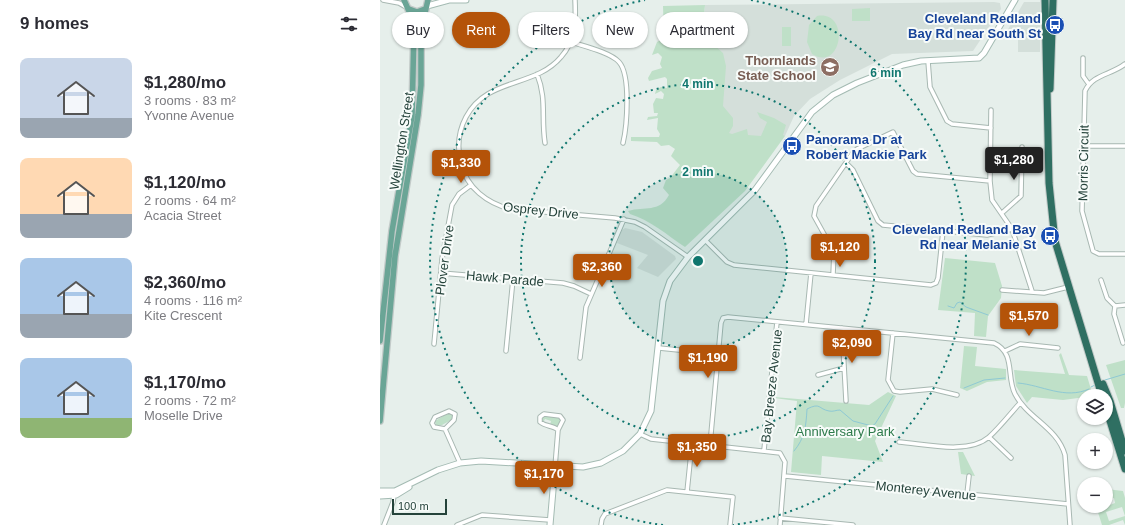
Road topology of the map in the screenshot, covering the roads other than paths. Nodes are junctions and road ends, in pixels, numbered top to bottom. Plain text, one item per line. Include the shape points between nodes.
1 (383, 0) edge
2 (404, 0) edge
3 (449, 0) edge
4 (466, 0) edge
5 (575, 0) edge
6 (1015, 0) edge
7 (1045, 0) edge
8 (1053, 0) edge
9 (426, 5) edge
10 (407, 8) junction
11 (576, 12) edge
12 (584, 47) edge
13 (567, 48) edge
14 (1083, 58) dead end
15 (928, 61) junction
16 (1125, 64) edge
17 (537, 74) junction
18 (1088, 84) junction
19 (991, 110) dead end
20 (1048, 117) junction
21 (991, 128) junction
22 (544, 143) dead end
23 (623, 143) dead end
24 (1085, 146) junction
25 (1125, 146) edge
26 (1022, 147) dead end
27 (846, 163) junction
28 (990, 181) junction
29 (471, 185) junction
30 (1002, 213) junction
31 (624, 219) junction
32 (1012, 229) junction
33 (943, 231) junction
34 (706, 240) junction
35 (1125, 254) edge
36 (688, 257) junction
37 (811, 272) junction
38 (441, 273) junction
39 (833, 275) junction
40 (513, 279) junction
41 (1101, 280) dead end
42 (1068, 287) junction
43 (1002, 290) dead end
44 (1032, 291) junction
45 (592, 294) junction
46 (1125, 305) edge
47 (1115, 306) junction
48 (777, 322) junction
49 (806, 324) junction
50 (842, 328) junction
51 (892, 333) junction
52 (1123, 335) edge
53 (380, 341) edge
54 (1123, 343) dead end
55 (434, 344) dead end
56 (659, 348) junction
57 (1058, 348) dead end
58 (506, 351) dead end
59 (1005, 351) junction
60 (718, 354) junction
61 (1091, 356) junction
62 (580, 358) dead end
63 (844, 368) junction
64 (818, 375) dead end
65 (1100, 389) edge
66 (1105, 389) edge
67 (957, 395) dead end
68 (846, 401) dead end
69 (1020, 403) junction
70 (1113, 409) edge
71 (380, 421) edge
72 (1111, 425) edge
73 (1112, 425) edge
74 (445, 430) junction
75 (558, 430) junction
76 (1113, 430) junction
77 (640, 434) junction
78 (989, 437) junction
79 (1123, 437) edge
80 (899, 442) dead end
81 (692, 443) junction
82 (710, 445) junction
83 (764, 450) junction
84 (1125, 451) edge
85 (1011, 458) dead end
86 (460, 463) junction
87 (555, 467) junction
88 (1125, 468) edge
89 (427, 475) junction
90 (785, 476) junction
91 (969, 476) dead end
92 (380, 491) edge
93 (687, 492) junction
94 (967, 494) junction
95 (394, 495) junction
96 (380, 496) edge
97 (1068, 504) junction
98 (780, 518) junction
99 (550, 522) edge
100 (384, 525) edge
101 (457, 525) edge
102 (601, 525) edge
103 (730, 525) edge
104 (780, 525) edge
105 (853, 525) edge
106 (1070, 525) edge

1 - 10 street via 399,3
2 - 10 main road, Wellington Street
3 - 4 street
3 - 9 street
5 - 11 street, Osprey Drive
6 - 15 street via 982,56 972,59
7 - 20 highway
8 - 20 highway
9 - 10 main road via 417,12
9 - 71 main road, Wellington Street via 420,30 420,92 395,256
10 - 53 main road, Wellington Street via 413,20 414,30 413,103 392,231
12 - 23 street via 610,56 624,69 626,132
13 - 17 street, Osprey Drive via 554,65
14 - 18 street via 1083,76
15 - 21 street via 930,87 947,120 952,124
15 - 34 street via 890,69 857,83 821,104 803,123 755,190
16 - 18 street
17 - 22 street via 544,98
17 - 29 street, Osprey Drive via 494,90 476,102 469,111 463,122 458,145 462,168
18 - 24 street, Morris Circuit via 1083,98
19 - 21 street
20 - 42 highway via 1051,216
21 - 28 street
24 - 25 street
24 - 35 street, Morris Circuit via 1082,211 1094,251 1098,254
26 - 30 street via 1021,196
27 - 28 street via 857,149 893,132 917,174
27 - 33 street via 853,170 878,221 884,225
27 - 39 street via 814,211 814,216 834,252
28 - 30 street via 992,200
29 - 31 street, Osprey Drive via 487,200 510,209
29 - 38 street, Plover Drive via 452,205
30 - 32 street
31 - 36 street, Osprey Drive via 645,227
31 - 45 street
32 - 33 street via 987,235
32 - 44 street
33 - 39 street via 936,283 931,285
34 - 36 street
34 - 37 street via 731,264
36 - 56 street via 675,272 666,290
37 - 39 street
37 - 49 street
38 - 40 street, Hawk Parade
38 - 55 street, Plover Drive
40 - 45 street, Hawk Parade via 563,283
40 - 58 street
41 - 47 street via 1107,298
42 - 44 street via 1044,293
42 - 61 highway
43 - 44 street
45 - 62 street via 584,317
46 - 47 street
47 - 52 street via 1114,314
48 - 49 street
48 - 60 street via 723,318
48 - 83 street, Bay Breeze Avenue
49 - 50 street
50 - 51 street
50 - 63 street
51 - 59 street via 994,344
51 - 67 street via 888,380 894,391 932,389
52 - 54 street
56 - 60 street
56 - 77 street via 652,405
57 - 59 street via 1020,344
59 - 69 street via 1009,359 1012,388
60 - 82 street
61 - 65 highway
61 - 66 highway
63 - 64 street
63 - 68 street
69 - 78 street
69 - 97 street via 1060,441 1065,455
70 - 79 highway
72 - 76 highway
73 - 76 highway
74 - 74 street via 434,426 433,419 446,412 453,412 456,418
74 - 86 street
75 - 75 street via 540,422 540,417 544,414 562,418
75 - 87 street
76 - 88 highway
77 - 81 street via 651,439
77 - 87 street via 623,452 601,463 583,467
78 - 80 street via 961,448
78 - 85 street
79 - 84 highway
81 - 82 street
81 - 93 street
82 - 83 street
83 - 90 street via 783,455
86 - 87 street via 481,461
86 - 89 street
87 - 99 street
89 - 92 street via 395,491
89 - 95 street
90 - 94 street, Monterey Avenue
90 - 98 street
91 - 94 street
93 - 102 street via 662,491 605,514
93 - 103 street via 733,497
94 - 97 street, Monterey Avenue
95 - 96 street
95 - 100 street
97 - 106 street
98 - 104 street
98 - 105 street
99 - 101 street via 482,515

